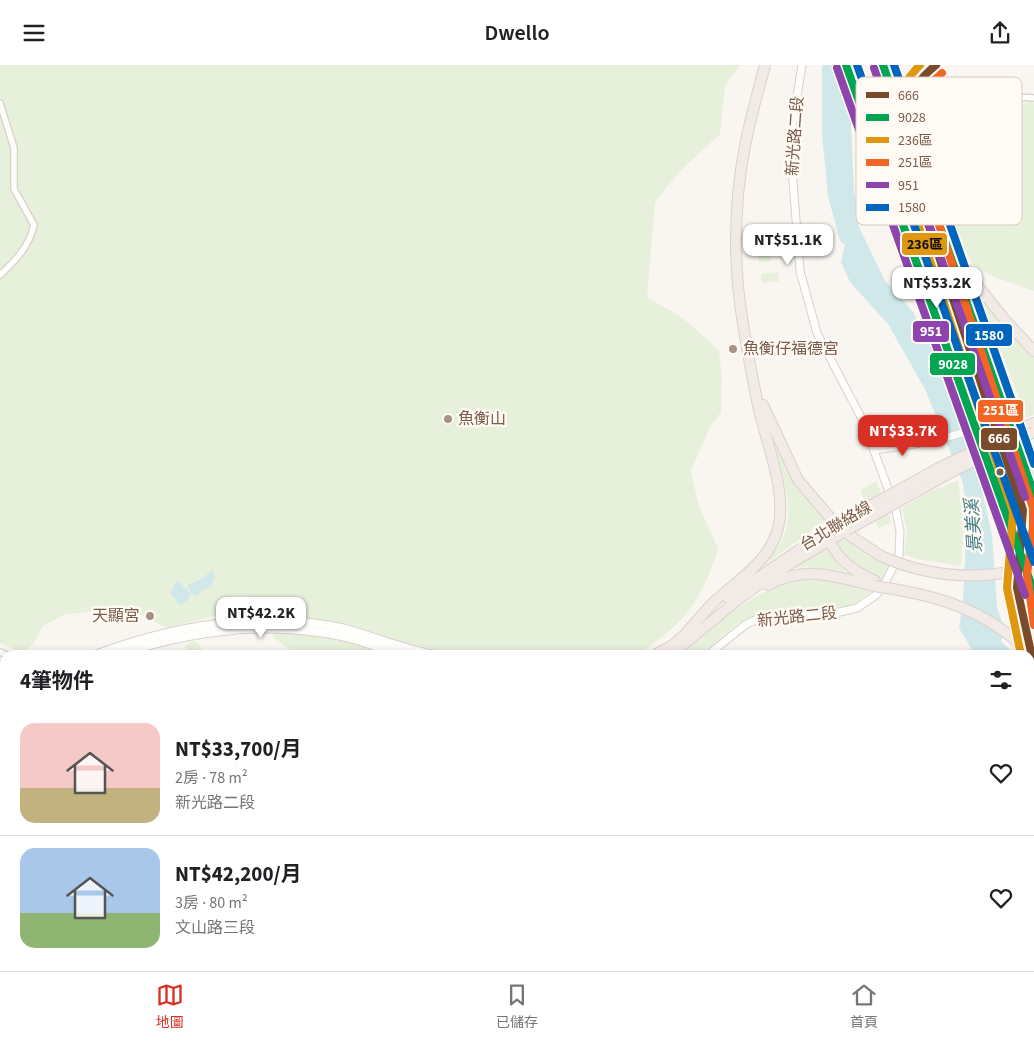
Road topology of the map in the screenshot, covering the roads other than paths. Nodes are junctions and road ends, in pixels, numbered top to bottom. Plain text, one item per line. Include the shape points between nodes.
1 (765, 65) edge
2 (802, 65) edge
3 (846, 65) edge
4 (883, 65) edge
5 (926, 65) edge
6 (936, 65) edge
7 (887, 77) edge
8 (913, 77) edge
9 (923, 77) edge
10 (856, 93) edge
11 (0, 103) edge
12 (903, 225) edge
13 (924, 225) edge
14 (940, 225) edge
15 (943, 225) edge
16 (0, 275) edge
17 (1005, 320) junction
18 (1034, 345) edge
19 (1034, 351) edge
20 (752, 371) junction
21 (989, 423) junction
22 (1034, 423) edge
23 (1034, 432) edge
24 (874, 450) junction
25 (1034, 494) edge
26 (842, 527) junction
27 (827, 536) junction
28 (1034, 566) edge
29 (874, 584) junction
30 (1034, 591) edge
31 (712, 620) junction
32 (255, 624) junction
33 (687, 632) junction
34 (176, 635) junction
35 (114, 650) edge
36 (132, 650) edge
37 (388, 650) edge
38 (418, 650) edge
39 (664, 650) edge
40 (683, 650) edge
41 (714, 650) edge
42 (1027, 650) edge
43 (1031, 650) edge

1 - 20 highway via 745,147 737,206 739,293
2 - 24 street, 新光路二段 via 791,155 800,271 817,333 857,409
3 - 10 highway, bridge
4 - 7 highway, bridge
5 - 8 main road
6 - 9 main road
11 - 16 street via 14,148 14,189 34,225 26,248
12 - 30 highway, bridge
13 - 21 main road via 990,408
14 - 25 highway, bridge
15 - 17 highway, bridge via 973,281
17 - 18 highway
17 - 19 highway
20 - 26 highway via 788,461 806,491
20 - 33 highway via 779,494 780,521 771,546 762,557
21 - 24 street via 928,441
21 - 43 main road via 1023,509 1017,590 1020,618
22 - 26 highway, 台北聯絡線, bridge via 939,469
23 - 26 highway, 台北聯絡線, bridge
24 - 41 street, 新光路二段 via 900,531 898,555 884,585 866,602 848,611 752,621
26 - 27 highway, 台北聯絡線
26 - 28 highway, bridge via 880,556 920,570 988,575
27 - 29 highway via 848,566
27 - 31 highway, 台北聯絡線
27 - 33 highway, 台北聯絡線 via 736,592
29 - 31 highway via 816,573 793,575 768,585
29 - 42 highway, bridge via 929,595 968,609 996,625
31 - 40 highway, 台北聯絡線
32 - 34 main road
32 - 37 main road via 320,631
32 - 38 main road via 291,621 341,628
33 - 39 highway, 台北聯絡線
34 - 35 main road
34 - 36 main road

